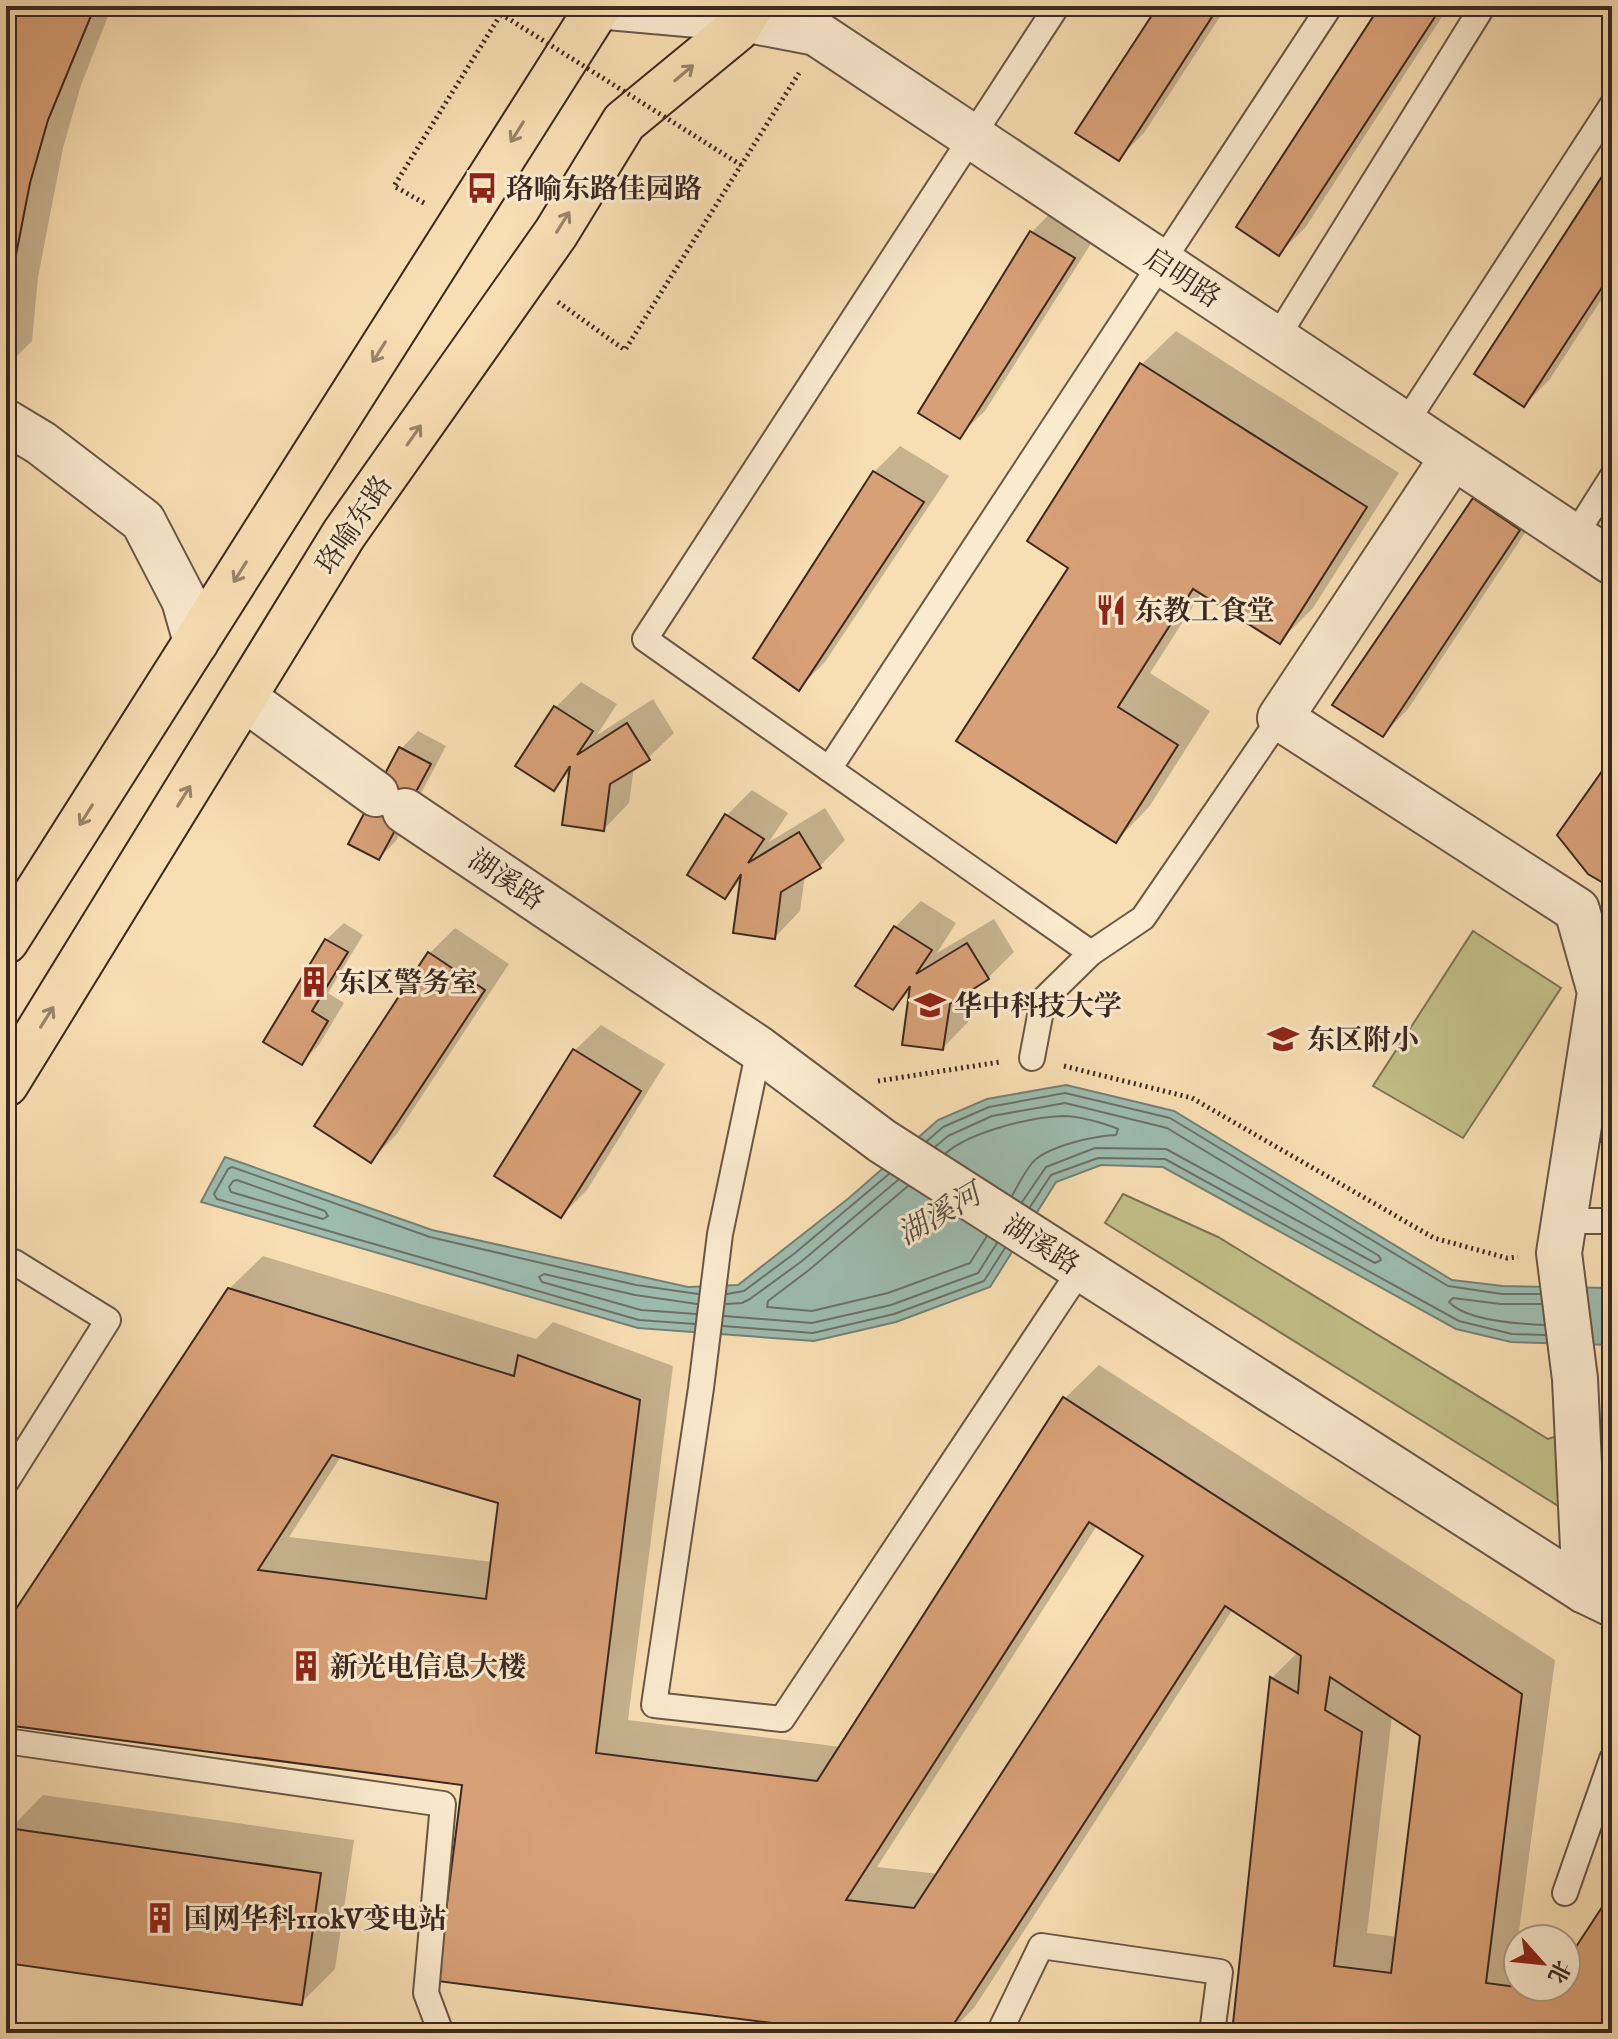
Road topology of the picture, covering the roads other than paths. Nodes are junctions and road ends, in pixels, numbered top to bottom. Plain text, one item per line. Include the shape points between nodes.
1 (598, 6) edge
2 (1057, 6) edge
3 (1330, 6) edge
4 (1483, 6) edge
5 (739, 10) edge
6 (1612, 105) edge
7 (972, 137) junction
8 (1162, 264) junction
9 (1276, 339) junction
10 (6, 422) edge
11 (1405, 424) junction
12 (1453, 457) junction
13 (1612, 477) edge
14 (1574, 537) junction
15 (1612, 562) edge
16 (196, 642) junction
17 (244, 698) junction
18 (1280, 718) junction
19 (829, 769) junction
20 (6, 941) edge
21 (1091, 953) junction
22 (759, 1049) junction
23 (1032, 1058) road end
24 (6, 1084) edge
25 (1612, 1221) edge
26 (1562, 1237) junction
27 (14, 1262) dead end
28 (1081, 1269) junction
29 (6, 1482) edge
30 (1598, 1598) edge
31 (6, 1741) edge
32 (1612, 1759) edge
33 (1565, 1893) dead end
34 (441, 2033) edge
35 (999, 2033) edge
36 (1212, 2033) edge

1 - 5 street, 启明路
1 -> 16 highway
2 - 7 lane
3 - 8 lane
4 - 9 lane
5 - 7 street, 启明路 via 816,33
17 -> 5 highway, 珞喻东路 via 344,534 556,233 624,122 737,29
6 - 11 lane
7 - 8 street, 启明路
7 - 19 lane via 645,639
8 - 9 street, 启明路
8 - 19 lane
9 - 11 street, 启明路
10 - 16 street via 143,521 184,600
11 - 12 street, 启明路
12 - 14 street, 启明路
12 - 18 street
13 - 14 lane
14 - 15 street, 启明路
16 -> 20 highway
17 - 22 street, 湖溪路
24 -> 17 highway, 珞喻东路
18 - 21 lane via 1143,918
18 - 26 street via 1577,910 1600,992
19 - 21 lane
21 - 23 lane via 1043,1000
22 - 28 street, 湖溪路 via 882,1141
22 - 28 lane via 720,1234 654,1705 782,1719
25 - 26 lane
26 - 30 street
27 - 29 lane via 108,1320
28 - 30 street, 湖溪路
31 - 34 lane via 443,1804 426,1993
32 - 33 lane
35 - 36 lane via 1041,1946 1220,1972

